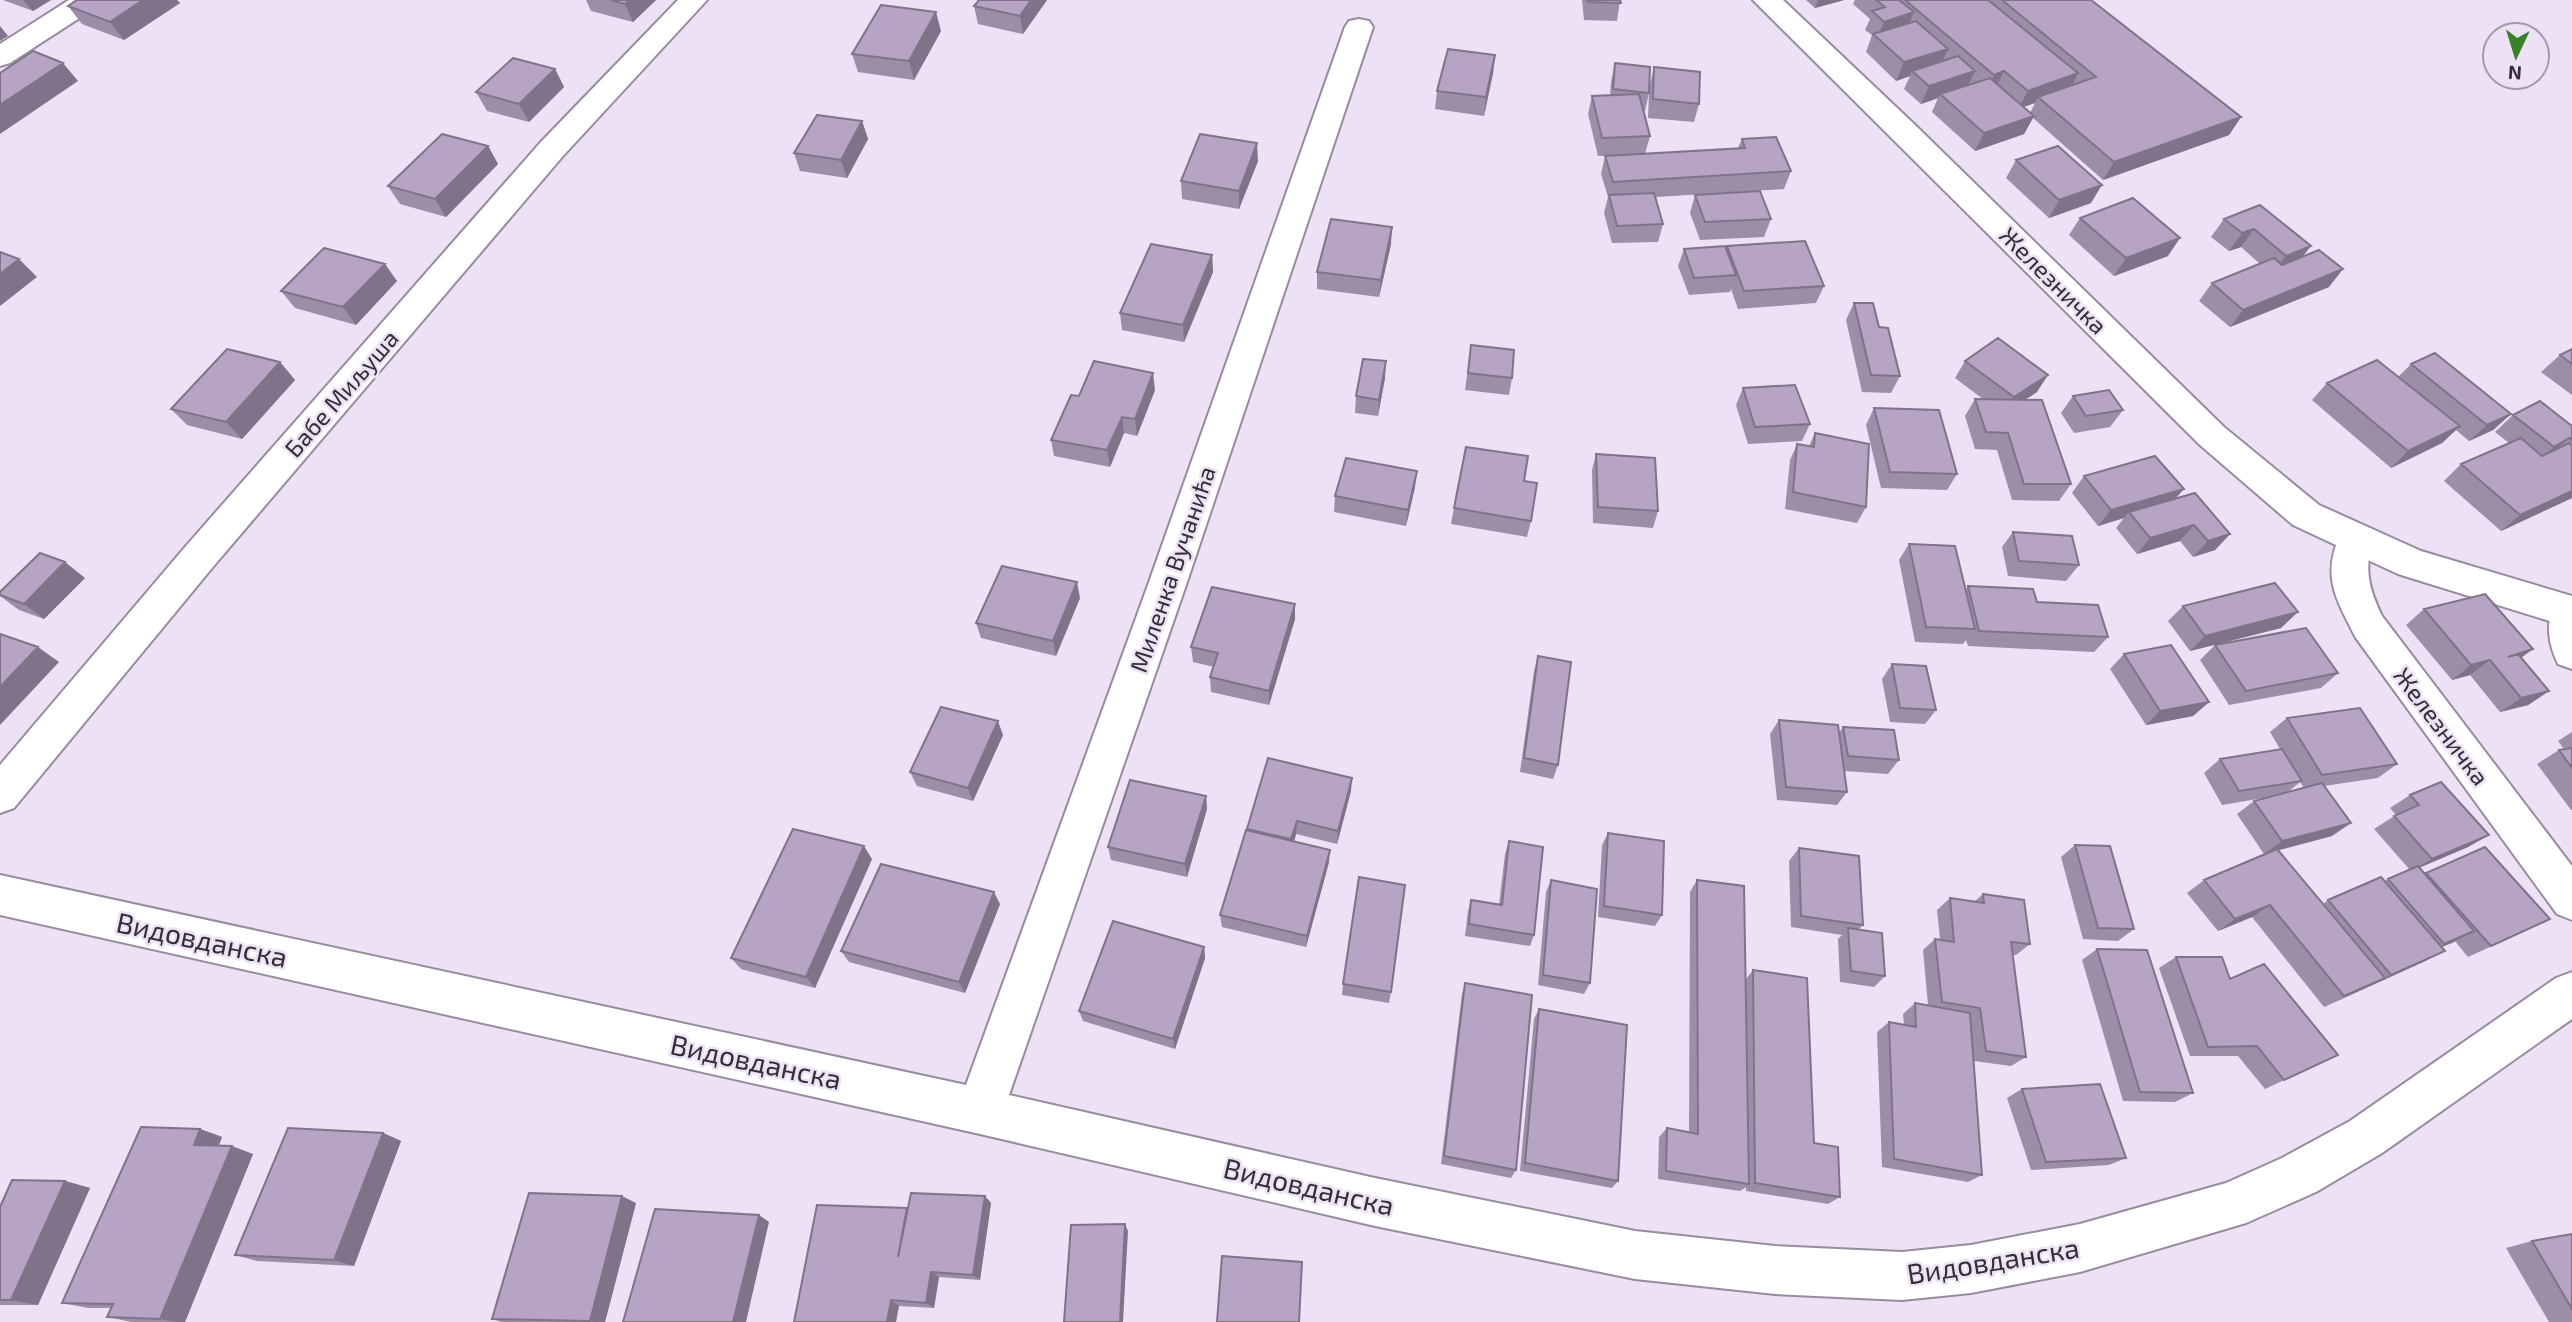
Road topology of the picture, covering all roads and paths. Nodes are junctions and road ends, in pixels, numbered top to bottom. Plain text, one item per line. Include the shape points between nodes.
1 (88, 0) edge
2 (693, 0) edge
3 (1767, 0) edge
4 (1359, 27) dead end
5 (0, 57) edge
6 (2356, 539) junction
7 (2571, 612) edge
8 (2572, 653) edge
9 (0, 795) edge
10 (0, 895) edge
11 (2572, 900) edge
12 (2572, 993) edge
13 (981, 1111) junction

1 - 5 street
2 - 9 street, Бабе Миљуша via 551,150
3 - 6 street, Железничка via 2212,436 2306,515
4 - 13 street, Миленка Вучанића
6 - 7 street, Железничка via 2443,574
6 - 11 street, Железничка via 2347,557 2348,577 2369,627
7 - 8 street via 2567,634
10 - 13 street, Видовданска
12 - 13 street, Видовданска via 2366,1137 2299,1175 2229,1206 2080,1248 1971,1269 1902,1276 1775,1270 1635,1255 1375,1202

